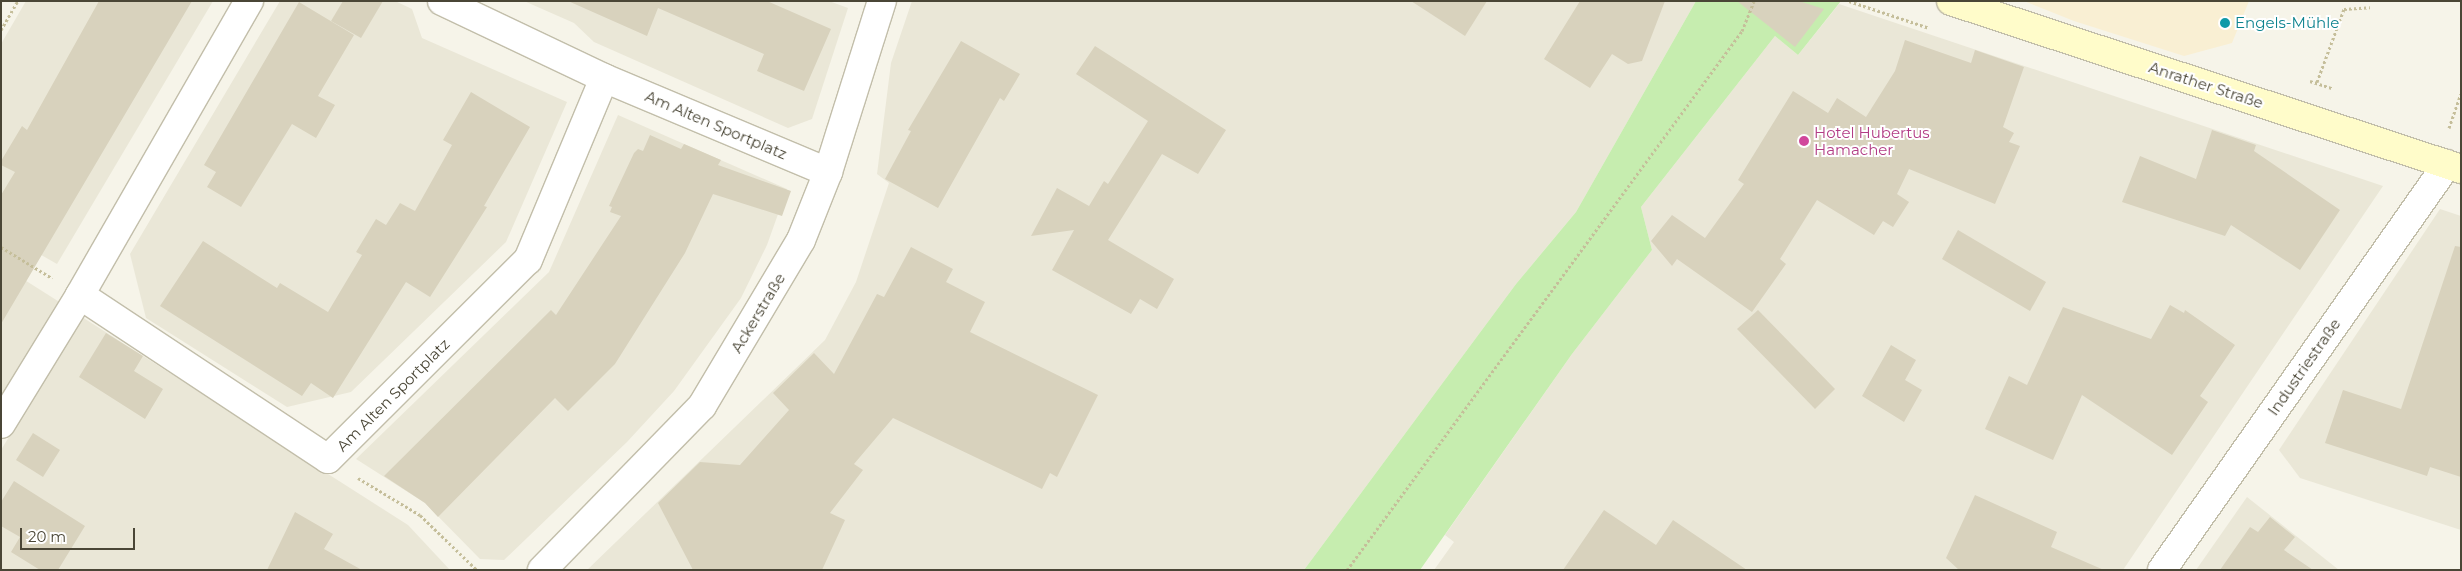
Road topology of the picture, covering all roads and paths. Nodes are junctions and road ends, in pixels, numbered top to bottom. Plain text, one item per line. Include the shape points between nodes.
1 (18, 1) edge
2 (249, 1) edge
3 (442, 1) edge
4 (882, 1) edge
5 (1754, 1) edge
6 (1950, 1) edge
7 (2370, 7) dead end
8 (1, 30) edge
9 (604, 78) junction
10 (2317, 82) dead end
11 (2461, 94) edge
12 (2449, 128) dead end
13 (2454, 167) edge
14 (828, 172) junction
15 (1, 247) edge
16 (80, 295) junction
17 (1, 424) edge
18 (328, 459) junction
19 (477, 570) edge
20 (542, 570) edge
21 (1347, 570) edge
22 (2162, 570) edge

1 - 8 path
2 - 16 street
3 - 9 street, Am Alten Sportplatz
4 - 14 street, Ackerstraße
5 - 21 path via 1742,31
6 - 13 street, Anrather Straße
7 - 10 path via 2344,9
9 - 14 street, Am Alten Sportplatz
9 - 18 street, Am Alten Sportplatz via 528,260
11 - 12 path
13 - 22 street, Industriestraße
14 - 20 street, Ackerstraße via 802,240 702,406
15 - 16 path
16 - 17 street
16 - 18 street, Am Alten Sportplatz
18 - 19 path via 420,515

